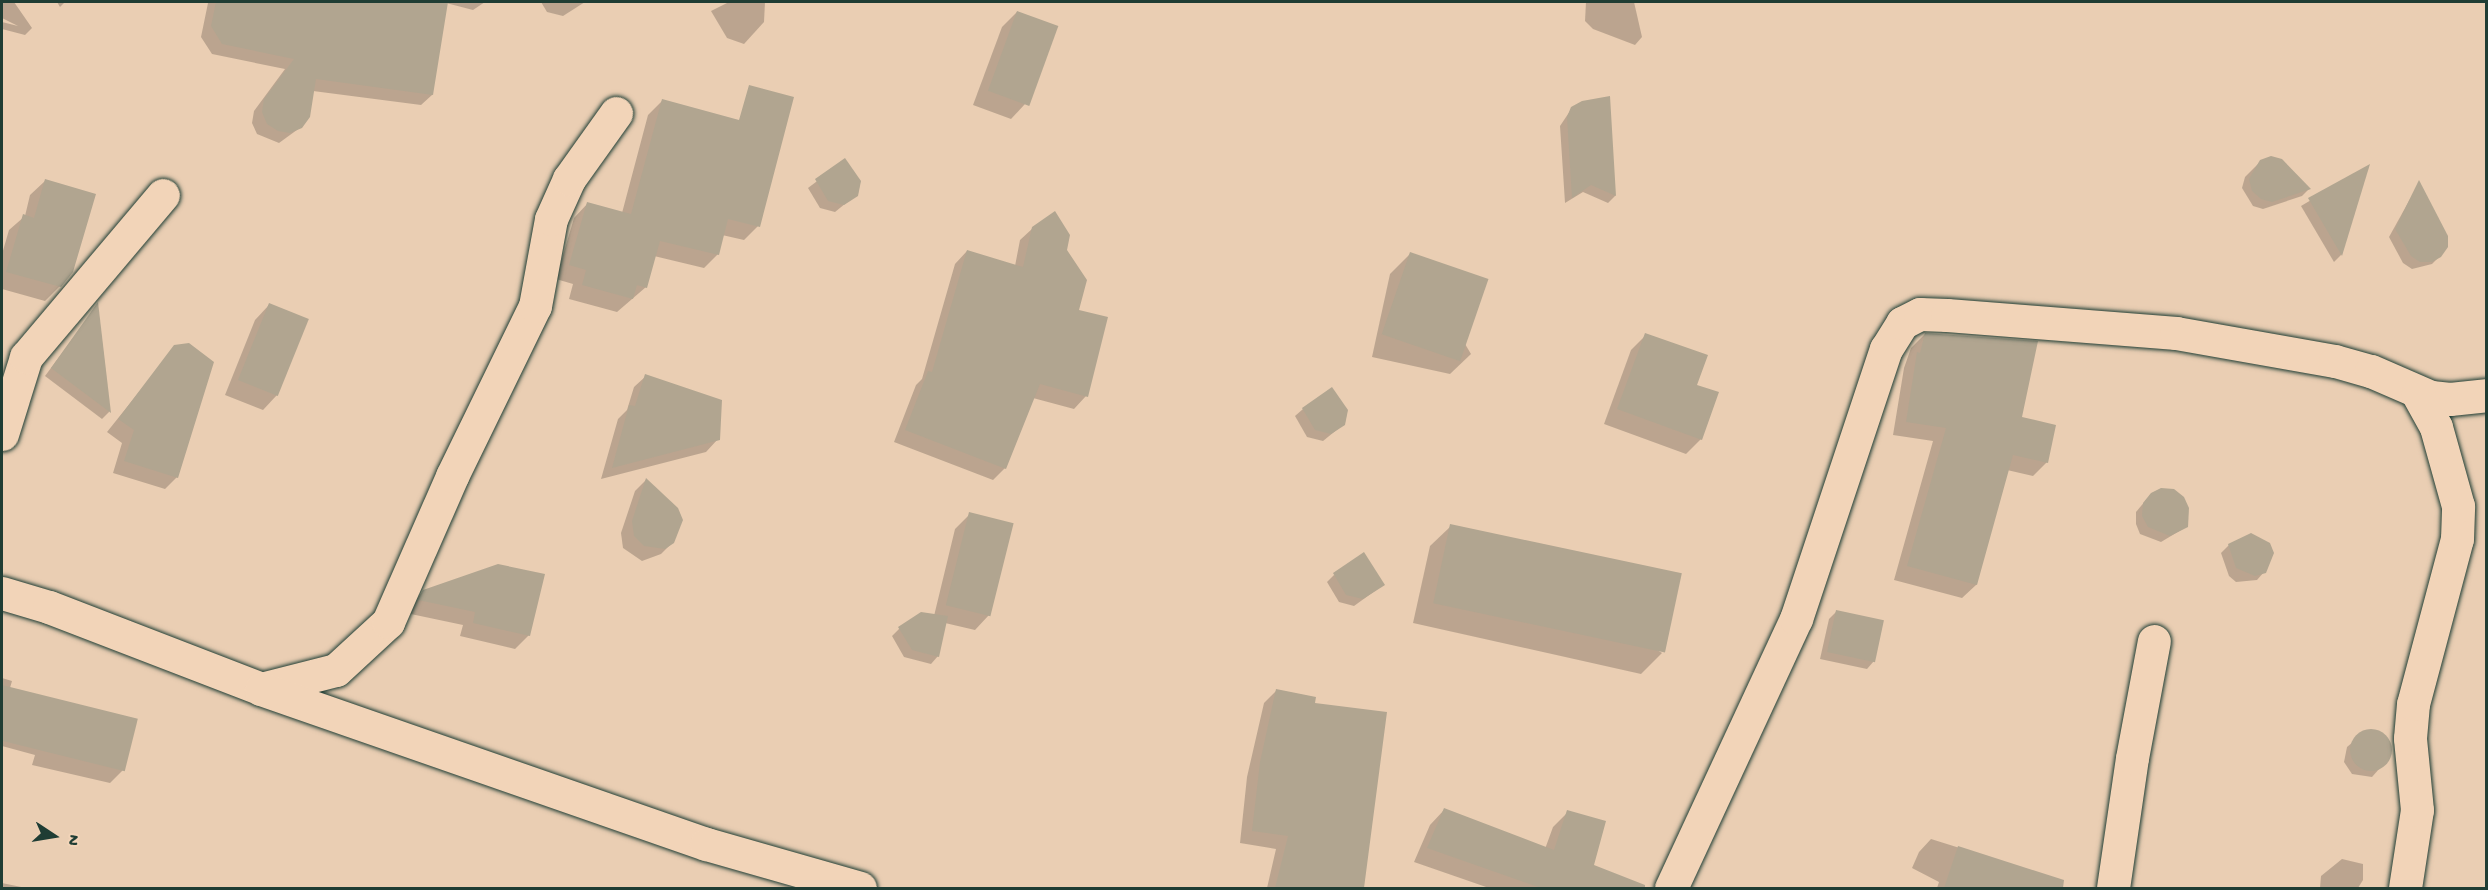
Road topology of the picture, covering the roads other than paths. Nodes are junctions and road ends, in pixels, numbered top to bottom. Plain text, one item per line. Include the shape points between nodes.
1 (616, 113) dead end
2 (163, 195) dead end
3 (2418, 394) junction
4 (2487, 395) edge
5 (2, 434) edge
6 (2, 593) edge
7 (2154, 641) dead end
8 (261, 689) junction
9 (860, 888) edge
10 (1671, 888) edge
11 (2114, 888) edge
12 (2405, 888) edge

1 - 8 street via 569,178 551,219 535,306 452,476 388,622 336,670
2 - 5 street via 26,357
3 - 4 street via 2450,399
3 - 10 street via 2371,371 2335,361 2176,333 1920,314 1902,323 1886,349 1796,619
3 - 12 street via 2436,428 2458,506 2454,550 2413,704 2410,738 2417,810
6 - 8 street via 49,607
7 - 11 street via 2132,758
8 - 9 street via 706,844

